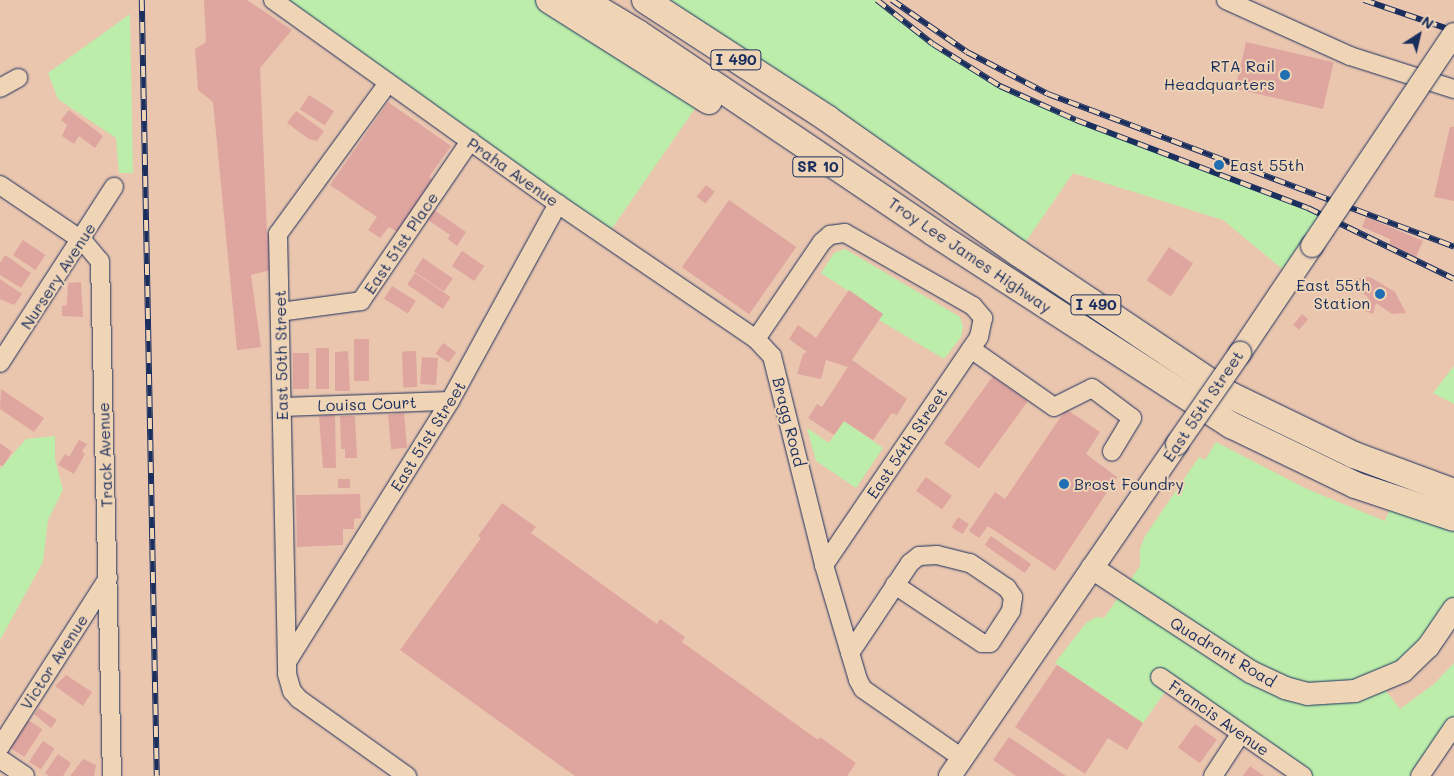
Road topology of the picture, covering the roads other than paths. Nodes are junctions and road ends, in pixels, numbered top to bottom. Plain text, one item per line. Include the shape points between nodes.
1 (273, 0) edge
2 (549, 0) edge
3 (583, 0) edge
4 (645, 0) edge
5 (670, 0) edge
6 (1226, 0) edge
7 (1454, 34) edge
8 (18, 78) dead end
9 (388, 83) junction
10 (0, 88) edge
11 (1454, 89) edge
12 (828, 119) junction
13 (470, 141) junction
14 (0, 185) edge
15 (114, 187) dead end
16 (558, 204) junction
17 (934, 233) junction
18 (83, 240) junction
19 (280, 312) junction
20 (756, 339) junction
21 (971, 348) junction
22 (2, 355) edge
23 (450, 401) junction
24 (283, 407) junction
25 (1112, 451) dead end
26 (1454, 492) edge
27 (1454, 518) edge
28 (824, 565) junction
29 (1092, 568) junction
30 (108, 578) junction
31 (895, 585) junction
32 (1454, 609) edge
33 (850, 653) junction
34 (287, 662) junction
35 (1160, 677) dead end
36 (1454, 726) edge
37 (1241, 733) junction
38 (0, 747) edge
39 (0, 759) edge
40 (956, 767) edge
41 (25, 776) edge
42 (112, 776) edge
43 (407, 776) edge
44 (1212, 776) edge
45 (1302, 776) edge
46 (1420, 776) edge

1 - 9 street, Praha Avenue
2 - 17 highway, SR 10 via 801,158
3 - 17 highway, Troy Lee James Highway / I 490 via 638,32
4 - 12 highway, Troy Lee James Highway / I 490
5 - 12 highway
6 - 11 street via 1350,56
7 - 29 main road, East 55th Street, bridge
8 - 10 street
9 - 13 street, Praha Avenue
9 - 19 street, East 50th Street via 278,234
12 - 26 highway, Troy Lee James Highway / I 490 via 1018,253 1232,396 1354,455
13 - 16 street, Praha Avenue
13 - 19 street, East 51st Place via 361,301
14 - 18 street, Track Avenue
15 - 18 street, Nursery Avenue
16 - 20 street, Praha Avenue
16 - 23 street, East 51st Street
17 - 27 highway, Troy Lee James Highway / I 490 via 1231,425 1355,485
18 - 22 street, Nursery Avenue
18 - 30 street, Track Avenue via 100,261
19 - 24 street, East 50th Street
20 - 21 street, East 54th Street via 822,242 830,235 845,233 973,306 983,318 982,331
20 - 28 street, Bragg Road via 772,356
21 - 25 street via 1054,407 1092,388 1132,418
21 - 28 street, East 54th Street
23 - 24 street, Louisa Court
23 - 34 street, East 51st Street
24 - 34 street, East 50th Street
28 - 33 street, Bragg Road
29 - 32 main road, Quadrant Road via 1251,672 1275,684 1308,694 1355,691 1403,671 1428,647
29 - 40 main road, East 55th Street
30 - 38 street, Victor Avenue
30 - 42 street, Track Avenue
31 - 31 street via 919,556 937,555 970,563 1007,588 1013,597 1011,612 990,643 982,643
31 - 33 street
33 - 40 street, Bragg Road via 863,689
34 - 43 street, East 50th Street via 288,683 299,699
35 - 37 street, Francis Avenue
36 - 46 street
37 - 44 street
37 - 45 street, Francis Avenue
39 - 41 street

